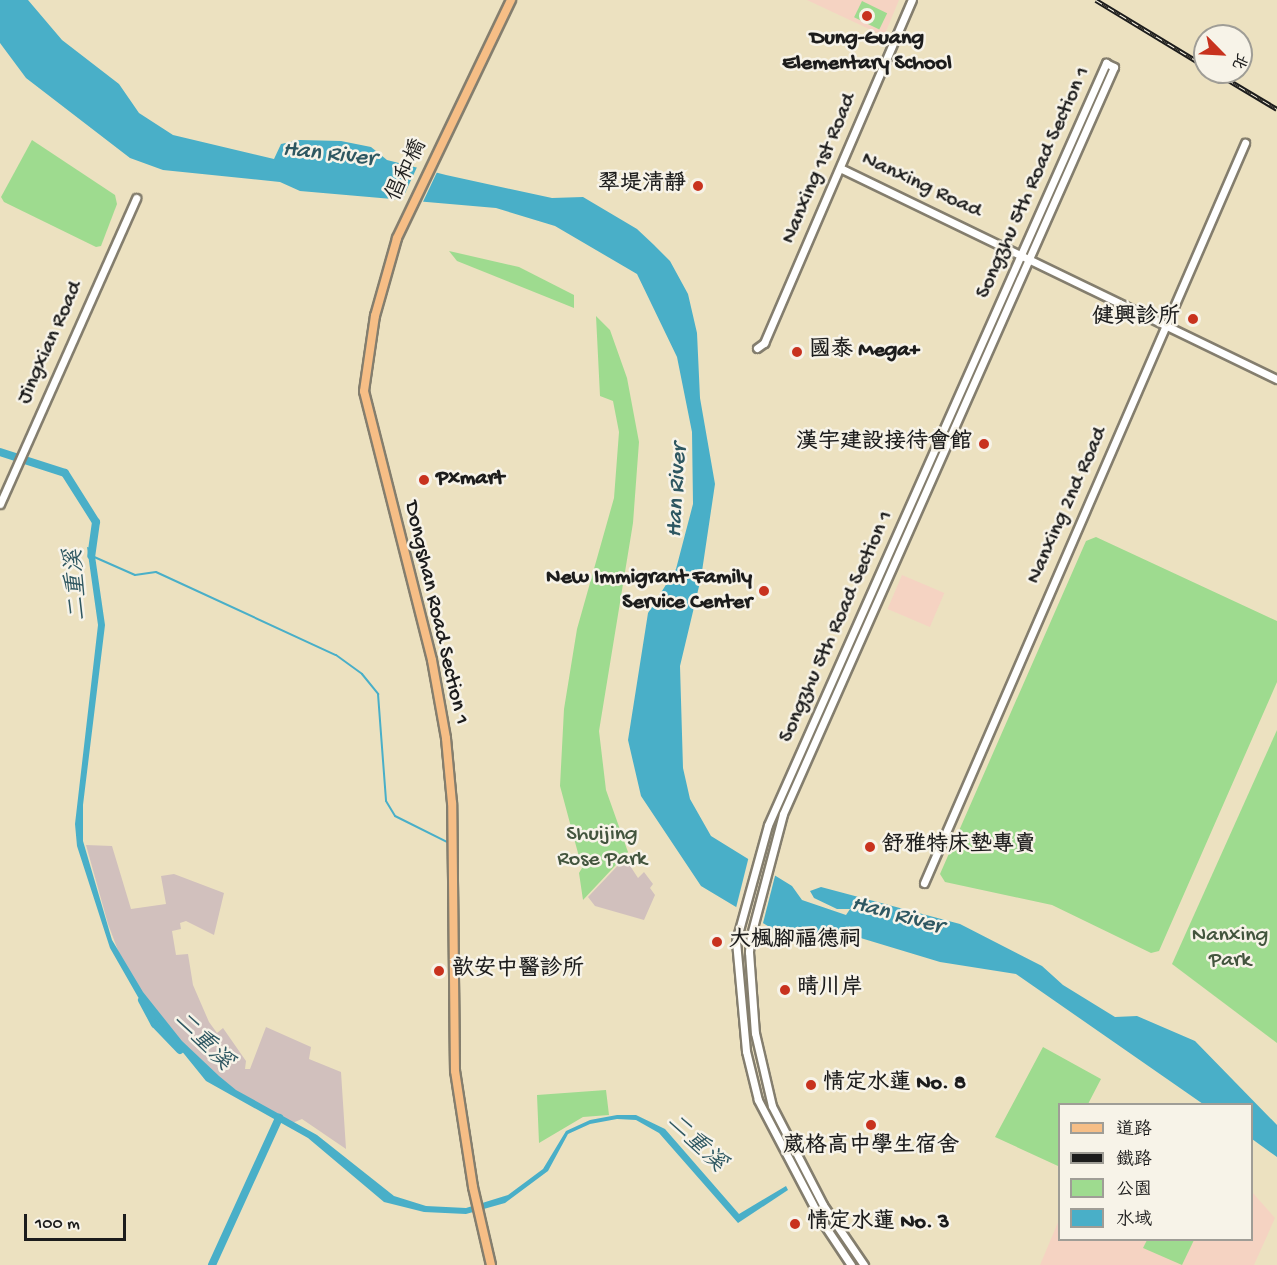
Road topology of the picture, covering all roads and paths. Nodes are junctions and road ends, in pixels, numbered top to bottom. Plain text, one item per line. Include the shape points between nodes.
1 (511, 0) edge
2 (912, 0) edge
3 (1245, 143) dead end
4 (840, 168) junction
5 (136, 198) dead end
6 (403, 226) joint
7 (1022, 254) junction
8 (1030, 258) junction
9 (1166, 327) junction
10 (757, 348) dead end
11 (1277, 379) edge
12 (0, 504) edge
13 (924, 883) dead end
14 (491, 1265) edge
15 (851, 1265) edge
16 (864, 1265) edge

1 - 6 main road, 倡和橋
2 - 4 street, Nanxing 1st Road
3 - 9 street, Nanxing 2nd Road
4 - 7 street, Nanxing Road
4 - 10 street, Nanxing 1st Road via 764,343
5 - 12 street, Jingxian Road
6 - 14 main road, Dongshan Road Section 1 via 375,316 364,391 432,660 446,738 452,803 455,1071 473,1187
7 - 8 street, Nanxing Road
7 - 8 street, Songzhu 5th Road Section 1 via 1106,63 1114,67
7 - 15 street, Songzhu 5th Road Section 1 via 768,825 736,941 746,1052 758,1100 821,1220
8 - 9 street, Nanxing Road
8 - 16 street, Songzhu 5th Road Section 1 via 777,831 748,952 755,1033 772,1106 823,1205
9 - 11 street, Nanxing Road
9 - 13 street, Nanxing 2nd Road

